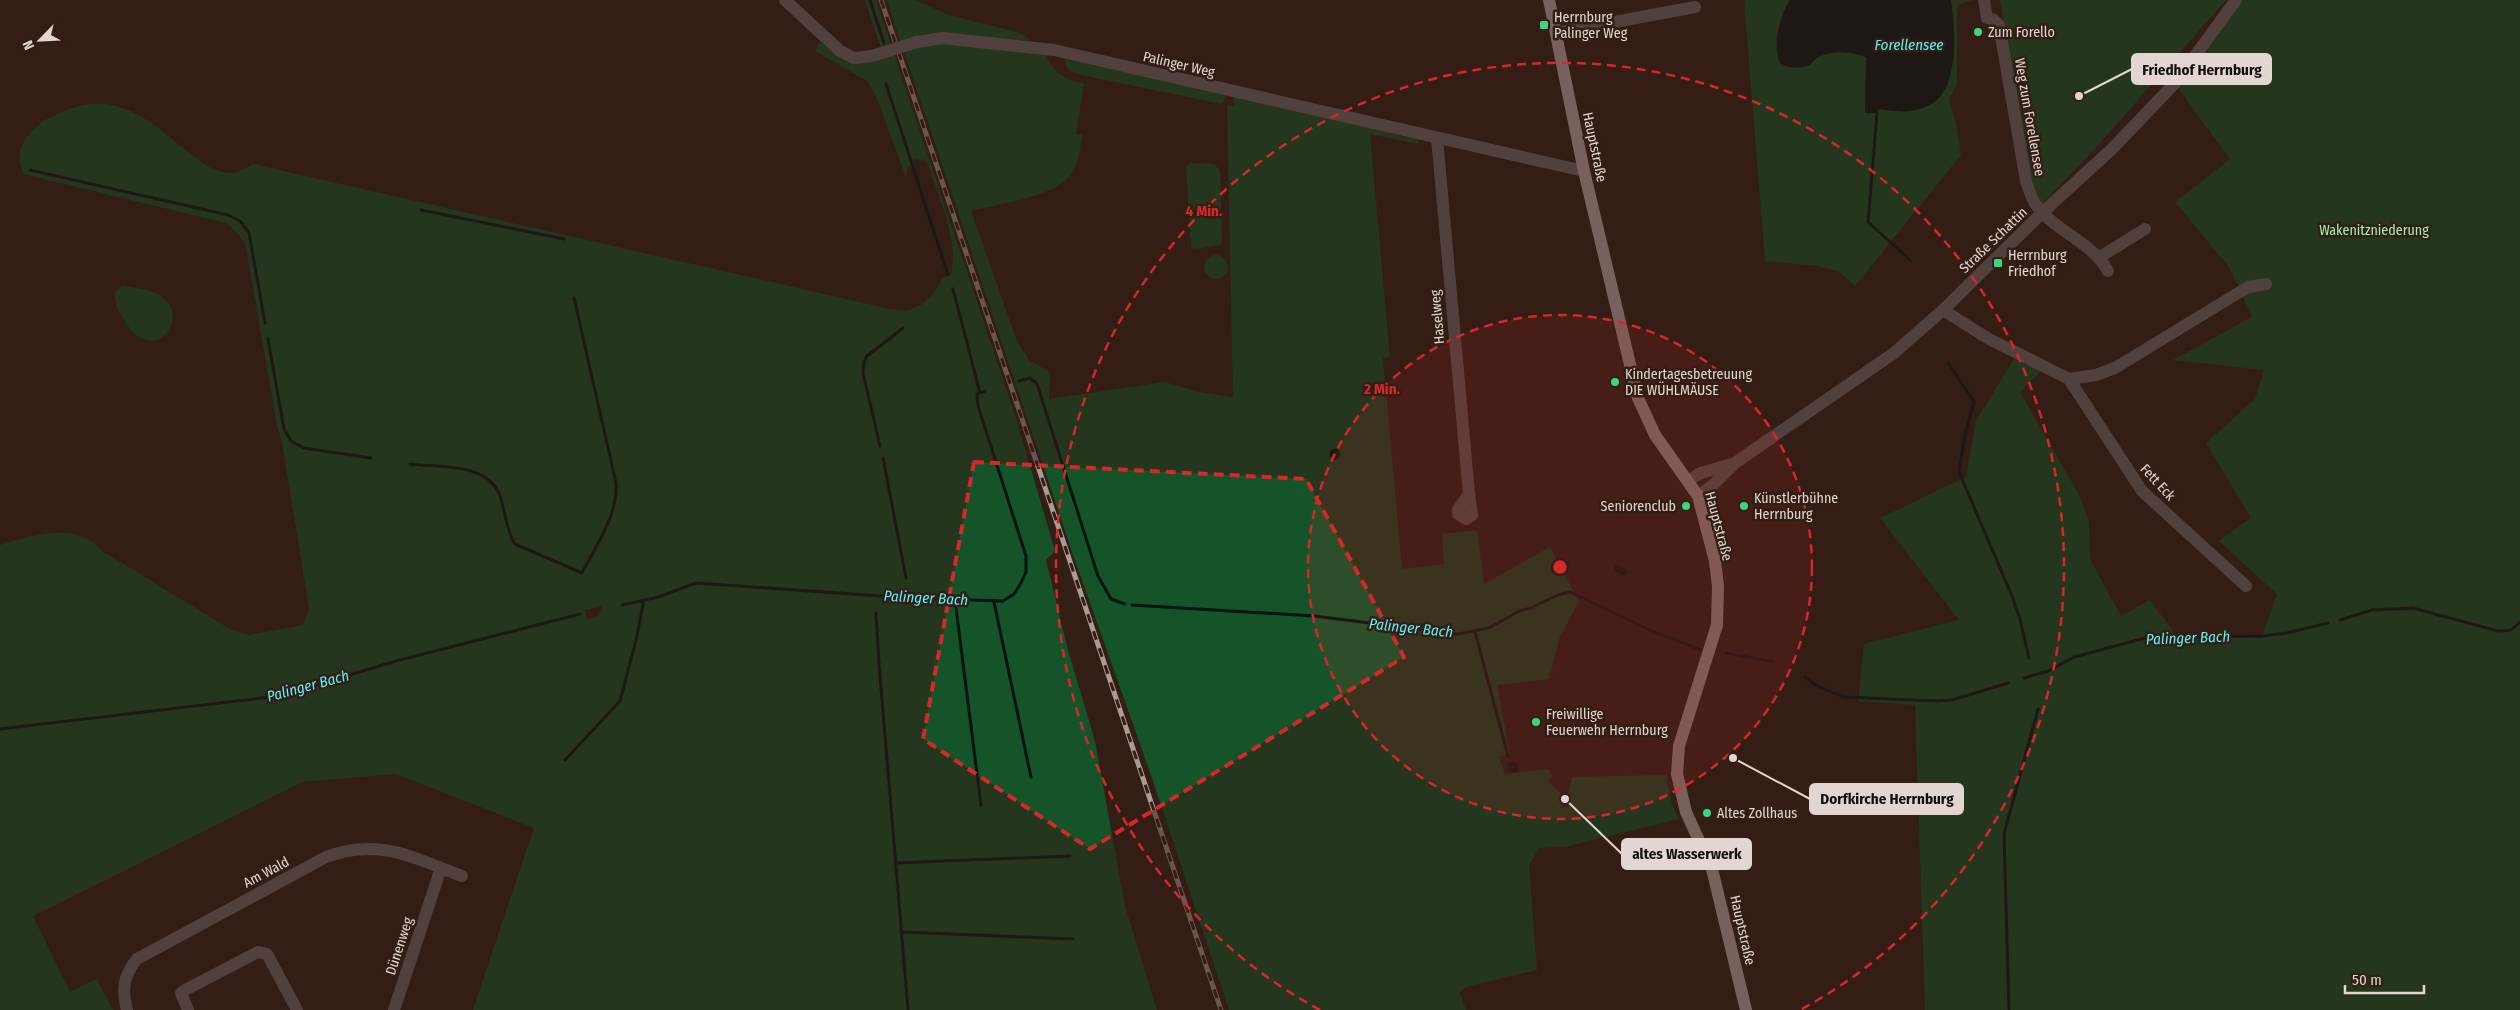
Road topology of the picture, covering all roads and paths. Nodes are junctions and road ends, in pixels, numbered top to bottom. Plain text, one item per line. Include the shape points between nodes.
1 (785, 0) edge
2 (1549, 0) edge
3 (1984, 0) edge
4 (2236, 0) edge
5 (1695, 7) dead end
6 (1556, 33) junction
7 (1437, 138) junction
8 (1584, 171) junction
9 (2043, 212) junction
10 (2145, 229) dead end
11 (2100, 257) junction
12 (2108, 272) dead end
13 (2266, 284) dead end
14 (1943, 310) junction
15 (2069, 379) junction
16 (1735, 463) junction
17 (1688, 480) junction
18 (1469, 494) dead end
19 (1698, 496) junction
20 (2246, 586) dead end
21 (441, 868) junction
22 (462, 876) dead end
23 (126, 1010) edge
24 (188, 1010) edge
25 (297, 1010) edge
26 (394, 1010) edge
27 (1746, 1010) edge

1 - 7 street, Palinger Weg, bridge via 840,51 854,58 942,38 1054,50
2 - 6 main road, Hauptstraße
3 - 9 street, Weg zum Forellensee via 1987,18 1999,25 2026,181 2033,201
4 - 9 street, Straße Schattin via 2175,84 2112,149
5 - 6 street
6 - 8 main road, Hauptstraße
7 - 8 street, Palinger Weg
7 - 18 street, Haselweg
8 - 17 main road, Hauptstraße via 1638,398 1655,436
9 - 11 street
9 - 14 street, Straße Schattin
10 - 11 street
11 - 12 street
13 - 15 street via 2248,287 2115,368
14 - 15 street via 1989,339
14 - 16 street, Straße Schattin via 1894,353
15 - 20 street, Fett Eck via 2142,491
16 - 17 street, Straße Schattin
16 - 19 street, Straße Schattin
17 - 19 main road, Hauptstraße
19 - 27 main road, Hauptstraße via 1711,544 1718,608 1714,641 1679,746 1677,774 1686,812 1712,869
21 - 22 street, Am Wald
21 - 23 street, Am Wald via 382,848 339,852 137,958 124,980
21 - 26 street, Dünenweg
24 - 25 street via 181,993 264,951

